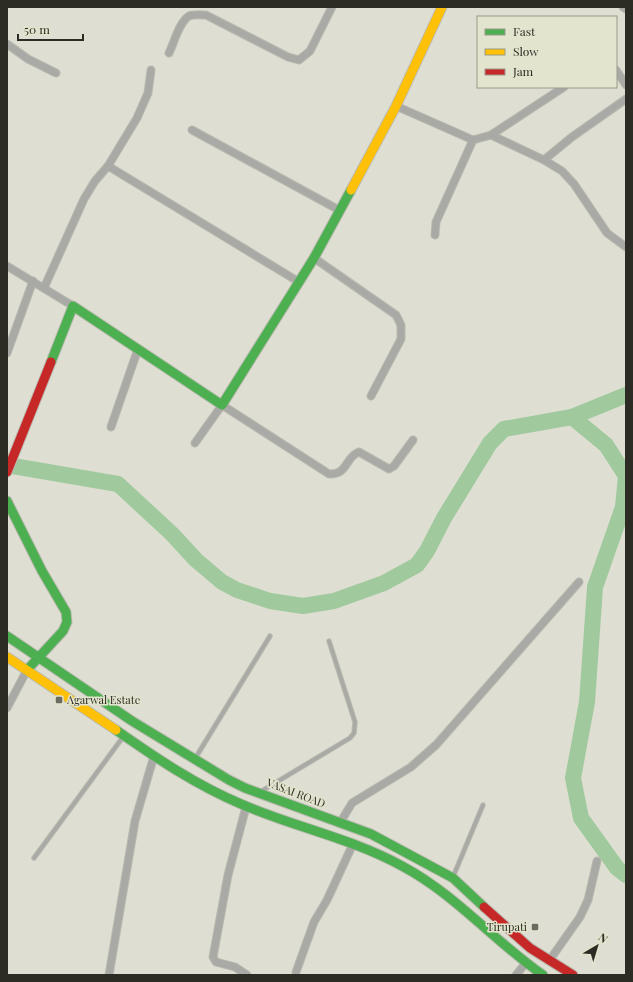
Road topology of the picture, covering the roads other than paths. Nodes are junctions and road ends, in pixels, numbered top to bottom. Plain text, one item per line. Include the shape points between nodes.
1 (332, 7) edge
2 (442, 7) edge
3 (623, 7) edge
4 (626, 9) edge
5 (7, 44) edge
6 (169, 53) dead end
7 (151, 70) dead end
8 (617, 72) edge
9 (56, 73) dead end
10 (626, 85) edge
11 (562, 88) edge
12 (626, 98) edge
13 (396, 106) junction
14 (192, 130) dead end
15 (491, 135) junction
16 (473, 140) junction
17 (544, 160) junction
18 (108, 166) junction
19 (339, 210) junction
20 (435, 235) dead end
21 (626, 247) edge
22 (314, 258) junction
23 (7, 266) edge
24 (33, 281) junction
25 (299, 282) junction
26 (44, 288) junction
27 (73, 306) junction
28 (138, 349) junction
29 (7, 353) edge
30 (371, 396) dead end
31 (222, 404) junction
32 (111, 428) dead end
33 (413, 440) dead end
34 (196, 443) dead end
35 (7, 472) edge
36 (7, 501) edge
37 (579, 582) dead end
38 (7, 636) edge
39 (270, 636) dead end
40 (329, 641) dead end
41 (7, 657) edge
42 (38, 659) junction
43 (27, 670) junction
44 (7, 708) edge
45 (124, 736) junction
46 (154, 756) junction
47 (194, 760) junction
48 (259, 792) junction
49 (483, 805) dead end
50 (246, 807) junction
51 (340, 823) junction
52 (353, 844) junction
53 (34, 858) dead end
54 (597, 861) dead end
55 (453, 878) junction
56 (549, 961) junction
57 (525, 964) junction
58 (296, 972) dead end
59 (109, 975) edge
60 (247, 975) edge
61 (516, 975) edge
62 (543, 975) edge
63 (573, 975) edge

1 - 6 street via 310,51 299,60 288,58 206,15 190,16 184,21
2 - 13 main road
3 - 4 street
5 - 9 street via 23,56
7 - 18 street via 148,93 137,118
8 - 10 street
11 - 15 street
12 - 17 street
13 - 16 street
13 - 19 main road
14 - 19 street
15 - 16 street
15 - 17 street
16 - 20 street via 436,222
17 - 21 street via 562,171 574,184 607,233
18 - 25 street
18 - 26 street via 84,199
19 - 22 main road
22 - 25 main road
22 - 30 street via 396,315 401,324 401,339
23 - 24 street
24 - 26 street
24 - 29 street
25 - 31 main road
26 - 27 street
27 - 28 main road
27 - 35 main road
28 - 31 main road
28 - 32 street
31 - 33 street via 329,474 341,472 354,454 359,452 389,469
31 - 34 street
36 - 42 main road via 66,612 67,622 63,631
37 - 51 street via 436,745 411,767 352,803
38 - 42 main road, VASAI ROAD
39 - 47 lane
40 - 48 lane via 355,722 354,733 350,738
41 - 43 main road
42 - 43 main road
42 - 47 main road, VASAI ROAD
43 - 44 street
43 - 45 main road
45 - 46 main road
45 - 53 lane
46 - 50 main road via 191,781
46 - 59 street via 135,821
47 - 48 main road, VASAI ROAD via 245,788
48 - 51 main road, VASAI ROAD
49 - 55 lane
50 - 52 main road
50 - 60 street via 228,875 213,957 216,962 235,967
51 - 55 main road, VASAI ROAD via 372,834
52 - 57 main road via 401,864 435,885
52 - 58 street via 314,922
54 - 56 street via 588,900 580,917
55 - 56 main road, VASAI ROAD via 505,927
56 - 63 main road, VASAI ROAD
57 - 61 street
57 - 62 main road

